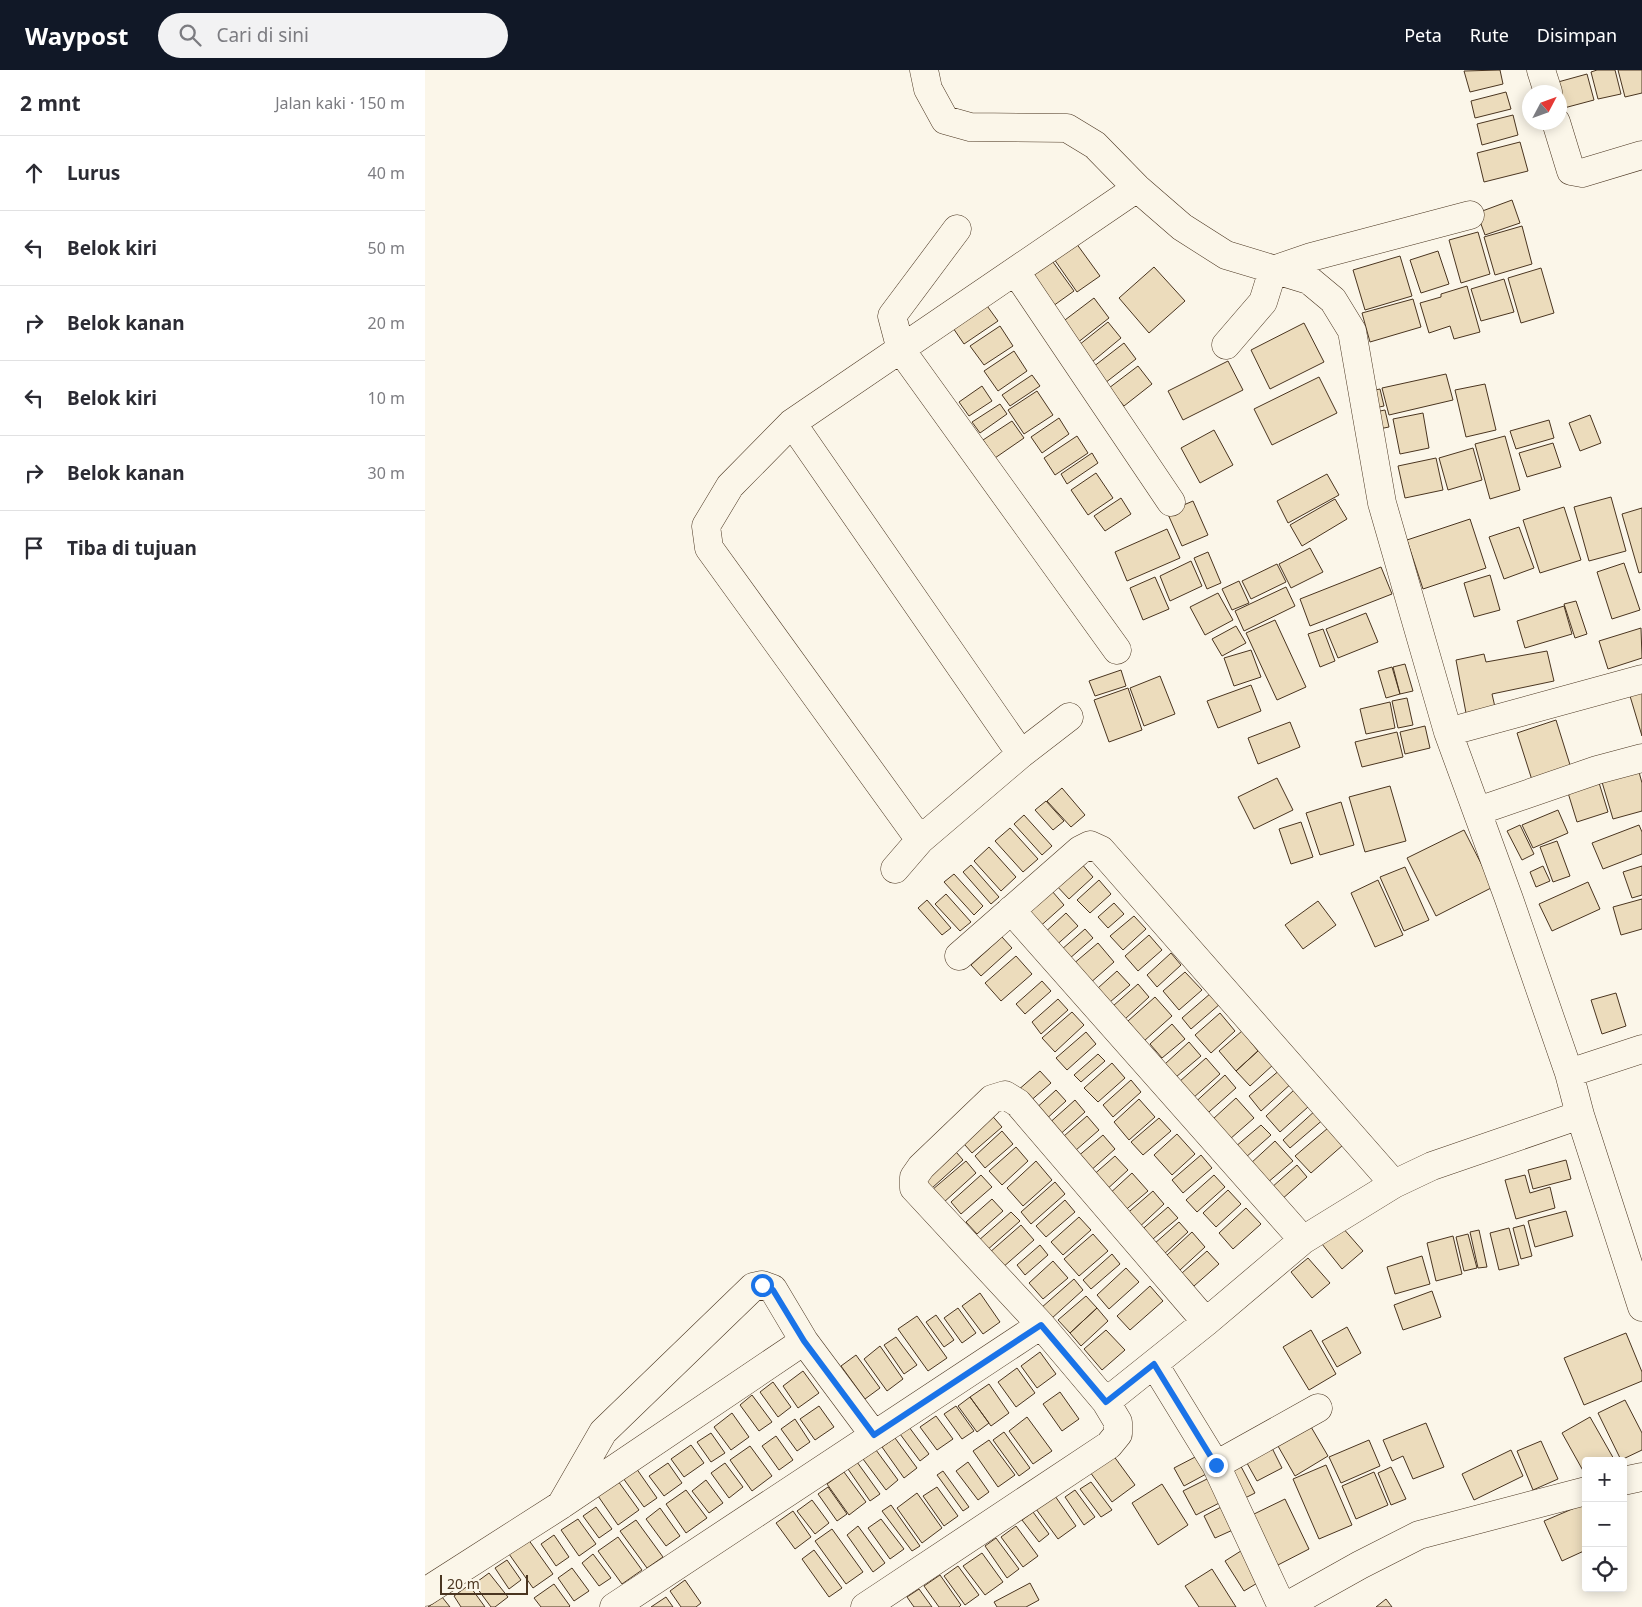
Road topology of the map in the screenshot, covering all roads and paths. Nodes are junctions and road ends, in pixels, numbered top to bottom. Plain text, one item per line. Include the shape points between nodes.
1 (924, 70) edge
2 (1541, 70) edge
3 (1546, 85) edge
4 (1559, 130) edge
5 (1642, 155) edge
6 (1137, 188) junction
7 (1469, 215) dead end
8 (957, 229) dead end
9 (1273, 270) junction
10 (1016, 272) junction
11 (1226, 345) dead end
12 (901, 350) junction
13 (792, 423) junction
14 (1171, 502) dead end
15 (1117, 650) dead end
16 (1642, 679) edge
17 (1069, 717) dead end
18 (1448, 732) junction
19 (1021, 754) junction
20 (1642, 758) edge
21 (1478, 811) junction
22 (920, 840) junction
23 (895, 868) dead end
24 (1011, 910) junction
25 (959, 956) dead end
26 (1642, 1049) edge
27 (1569, 1073) junction
28 (1580, 1115) junction
29 (1394, 1184) junction
30 (1303, 1240) junction
31 (1642, 1307) edge
32 (1206, 1322) junction
33 (1041, 1325) junction
34 (804, 1341) junction
35 (1154, 1364) junction
36 (1106, 1402) junction
37 (1318, 1408) dead end
38 (874, 1435) junction
39 (1216, 1465) junction
40 (1642, 1477) edge
41 (1627, 1481) edge
42 (1582, 1492) edge
43 (561, 1504) junction
44 (425, 1592) edge
45 (614, 1607) edge
46 (865, 1607) edge
47 (1283, 1607) edge

1 - 6 street via 928,90 945,120 970,127 1067,128 1095,145
2 - 3 street
4 - 5 street via 1571,171 1582,173
6 - 9 street via 1182,227 1226,255
6 - 10 street
7 - 9 street
8 - 12 street via 892,316
9 - 11 street via 1263,302
9 - 18 street via 1309,280 1333,300 1352,330 1382,503
10 - 12 street
10 - 14 street
12 - 13 street
12 - 15 street
13 - 19 street
13 - 22 street via 730,486 706,526 709,548
16 - 18 street
17 - 19 street
18 - 21 street
19 - 22 street
20 - 21 street
21 - 27 street
22 - 23 street
24 - 25 street
24 - 29 street via 1080,850 1090,845 1101,850
24 - 30 street
26 - 27 street
27 - 28 street
28 - 29 street via 1432,1166
28 - 31 street
29 - 30 street
30 - 32 street
32 - 33 street via 1018,1103 1005,1095 992,1099 921,1167 914,1177 914,1188
32 - 35 street
33 - 36 street
33 - 38 street
34 - 38 street
34 - 43 street
34 - 43 street via 773,1290 762,1285 753,1287 603,1432
35 - 36 street
35 - 39 street
36 - 46 street via 1118,1422 1118,1434 1109,1445
37 - 39 street
38 - 45 street
39 - 47 street
40 - 41 street
42 - 47 street via 1419,1535
43 - 44 street

